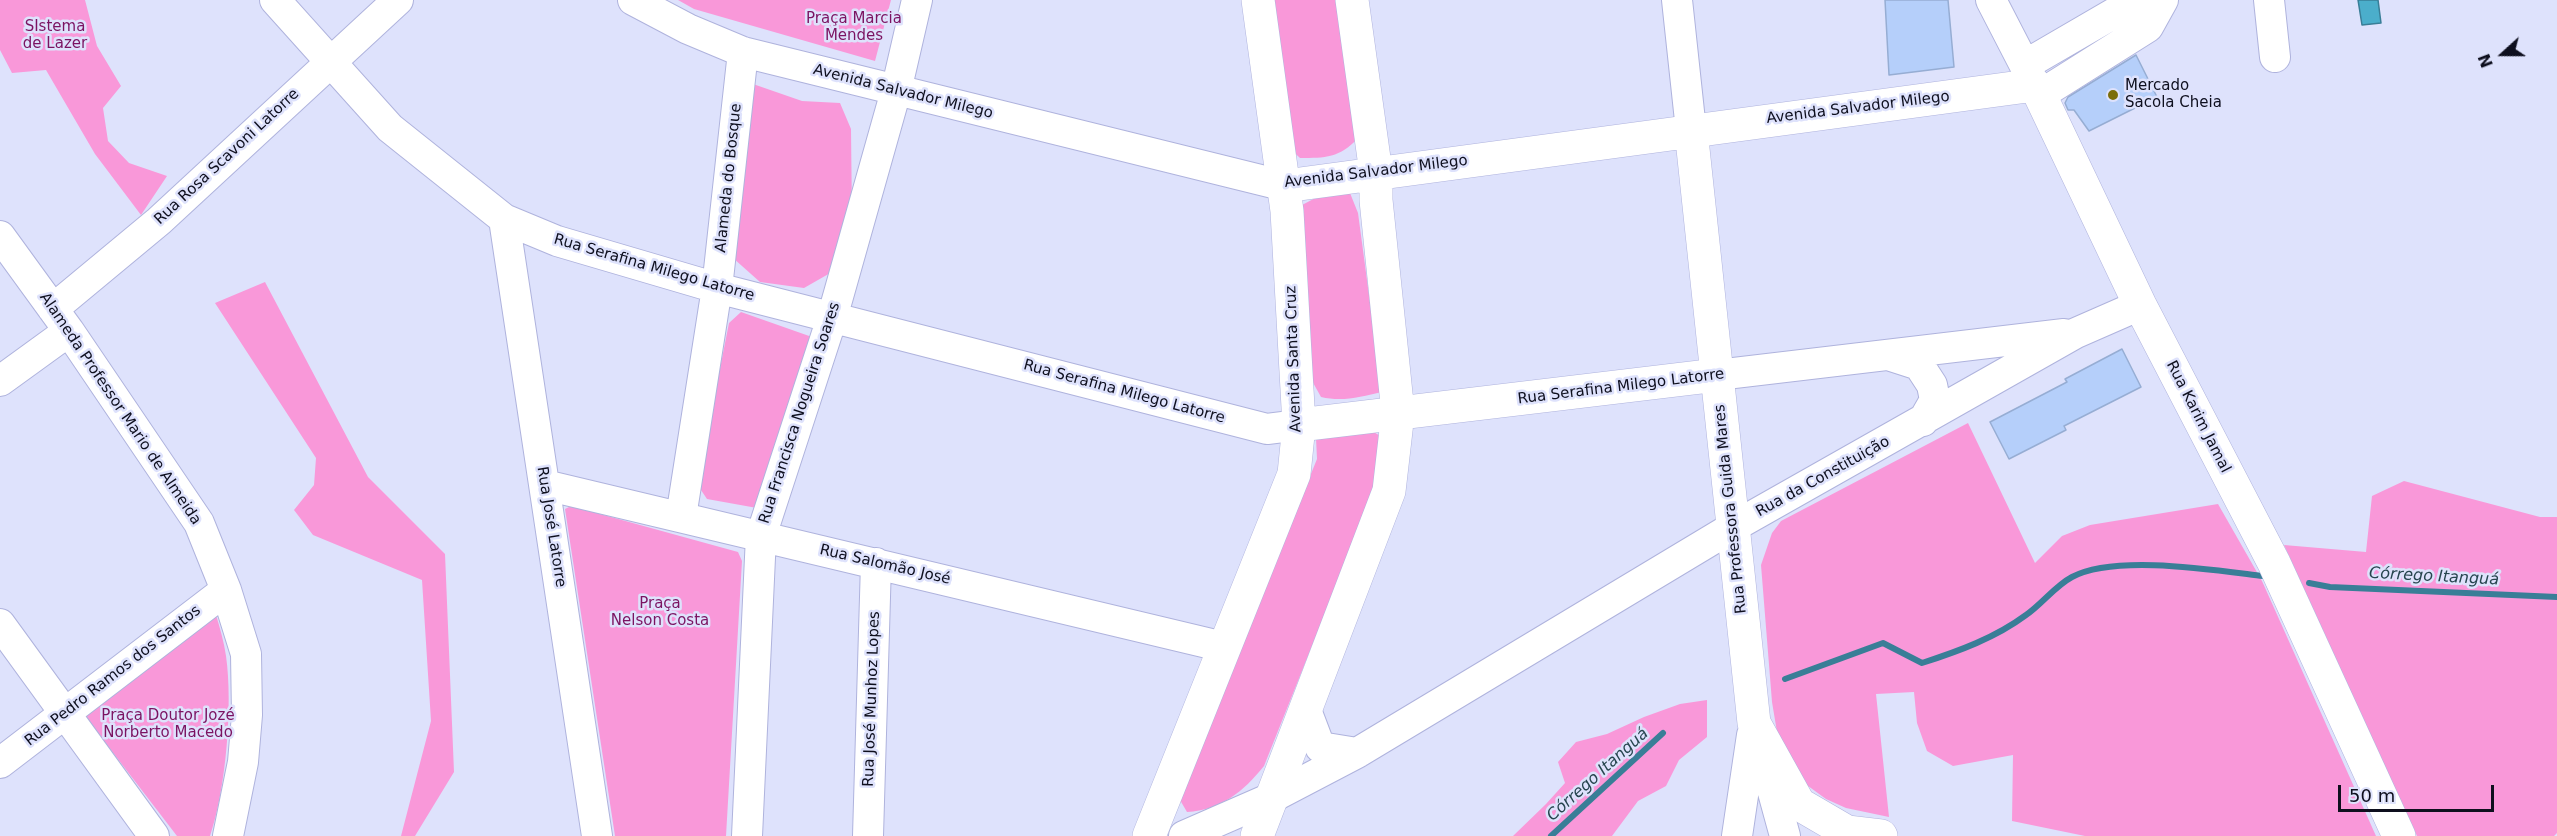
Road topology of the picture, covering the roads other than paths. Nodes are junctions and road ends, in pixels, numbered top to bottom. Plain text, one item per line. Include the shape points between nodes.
1 (275, 0) edge
2 (398, 0) edge
3 (633, 0) edge
4 (917, 0) edge
5 (1258, 0) edge
6 (1352, 0) edge
7 (1677, 0) edge
8 (1991, 0) edge
9 (2153, 0) edge
10 (2163, 0) edge
11 (2269, 0) edge
12 (743, 52) junction
13 (2275, 57) dead end
14 (330, 62) junction
15 (2033, 82) junction
16 (896, 91) junction
17 (1690, 130) junction
18 (1376, 173) junction
19 (1285, 186) junction
20 (504, 219) junction
21 (0, 237) edge
22 (717, 288) junction
23 (2140, 305) junction
24 (832, 318) junction
25 (61, 320) junction
26 (2076, 333) junction
27 (1888, 355) junction
28 (1717, 375) junction
29 (0, 381) edge
30 (1398, 413) junction
31 (1923, 421) junction
32 (1299, 425) junction
33 (545, 485) junction
34 (681, 517) junction
35 (1733, 527) junction
36 (761, 536) junction
37 (876, 562) junction
38 (226, 590) junction
39 (0, 624) edge
40 (1224, 646) junction
41 (1306, 711) junction
42 (66, 713) junction
43 (1754, 723) junction
44 (1357, 753) junction
45 (0, 763) edge
46 (1271, 798) junction
47 (154, 836) edge
48 (228, 836) edge
49 (597, 836) edge
50 (747, 836) edge
51 (868, 836) edge
52 (1149, 836) edge
53 (1184, 836) edge
54 (1257, 836) edge
55 (1737, 836) edge
56 (1785, 836) edge
57 (1881, 836) edge
58 (2399, 836) edge

1 - 14 street, Rua Serafina Milego Latorre
2 - 14 street, Rua Rosa Scavoni Latorre
3 - 12 street, Avenida Salvador Milego
4 - 16 street, Rua Francisca Nogueira Soares
5 - 19 main road, Avenida Santa Cruz
6 - 18 main road
7 - 17 street, Rua Professora Guida Mares
8 - 15 street, Rua Karim Jamal
9 - 15 street via 2135,1
10 - 15 street via 2148,27
11 - 13 street
12 - 16 street, Avenida Salvador Milego
12 - 22 street, Alameda do Bosque
14 - 20 street, Rua Serafina Milego Latorre via 390,128
14 - 25 street, Rua Rosa Scavoni Latorre via 159,221
15 - 17 main road, Avenida Salvador Milego
15 - 23 main road, Rua Karim Jamal
16 - 19 street, Avenida Salvador Milego
16 - 24 street, Rua Francisca Nogueira Soares
17 - 18 main road, Avenida Salvador Milego
17 - 28 main road, Rua Professora Guida Mares
18 - 19 main road, Avenida Salvador Milego
18 - 30 main road
19 - 32 main road, Avenida Santa Cruz
20 - 22 street, Rua Serafina Milego Latorre via 557,241
20 - 33 street, Rua José Latorre
21 - 25 street, Alameda Professor Mario de Almeida
22 - 24 street, Rua Serafina Milego Latorre
22 - 34 street, Alameda do Bosque
23 - 26 street, Rua da Constituição
23 - 58 main road, Rua Karim Jamal via 2274,563
24 - 32 street, Rua Serafina Milego Latorre via 1267,429
24 - 36 street, Rua Francisca Nogueira Soares
25 - 29 street, Rua Rosa Scavoni Latorre
25 - 38 street, Alameda Professor Mario de Almeida via 199,523
26 - 27 street, Rua Serafina Milego Latorre
26 - 31 street, Rua da Constituição
27 - 28 street, Rua Serafina Milego Latorre
27 - 31 street via 1919,365 1932,385 1935,400
28 - 30 main road, Rua Serafina Milego Latorre
28 - 35 main road, Rua Professora Guida Mares
30 - 32 main road, Rua Serafina Milego Latorre
30 - 41 main road via 1389,491
31 - 35 street, Rua da Constituição
32 - 40 main road, Avenida Santa Cruz via 1294,474
33 - 34 street, Rua Salomão José
33 - 49 street, Rua José Latorre
34 - 36 street, Rua Salomão José
35 - 43 main road, Rua Professora Guida Mares
35 - 44 street, Rua da Constituição
36 - 37 street, Rua Salomão José
36 - 50 street, Rua Francisca Nogueira Soares
37 - 40 street, Rua Salomão José
37 - 51 street, Rua José Munhoz Lopes
38 - 42 street, Rua Pedro Ramos dos Santos
38 - 48 street, Alameda Professor Mario de Almeida via 246,654 247,715 243,762
39 - 42 street
40 - 52 main road, Avenida Santa Cruz
41 - 44 street via 1320,747
41 - 46 main road
42 - 45 street, Rua Pedro Ramos dos Santos
42 - 47 street
43 - 55 street
43 - 56 street, Rua Professora Guida Mares
43 - 57 main road via 1799,804 1847,832
44 - 46 street, Rua da Constituição
46 - 53 street, Rua da Constituição
46 - 54 main road

